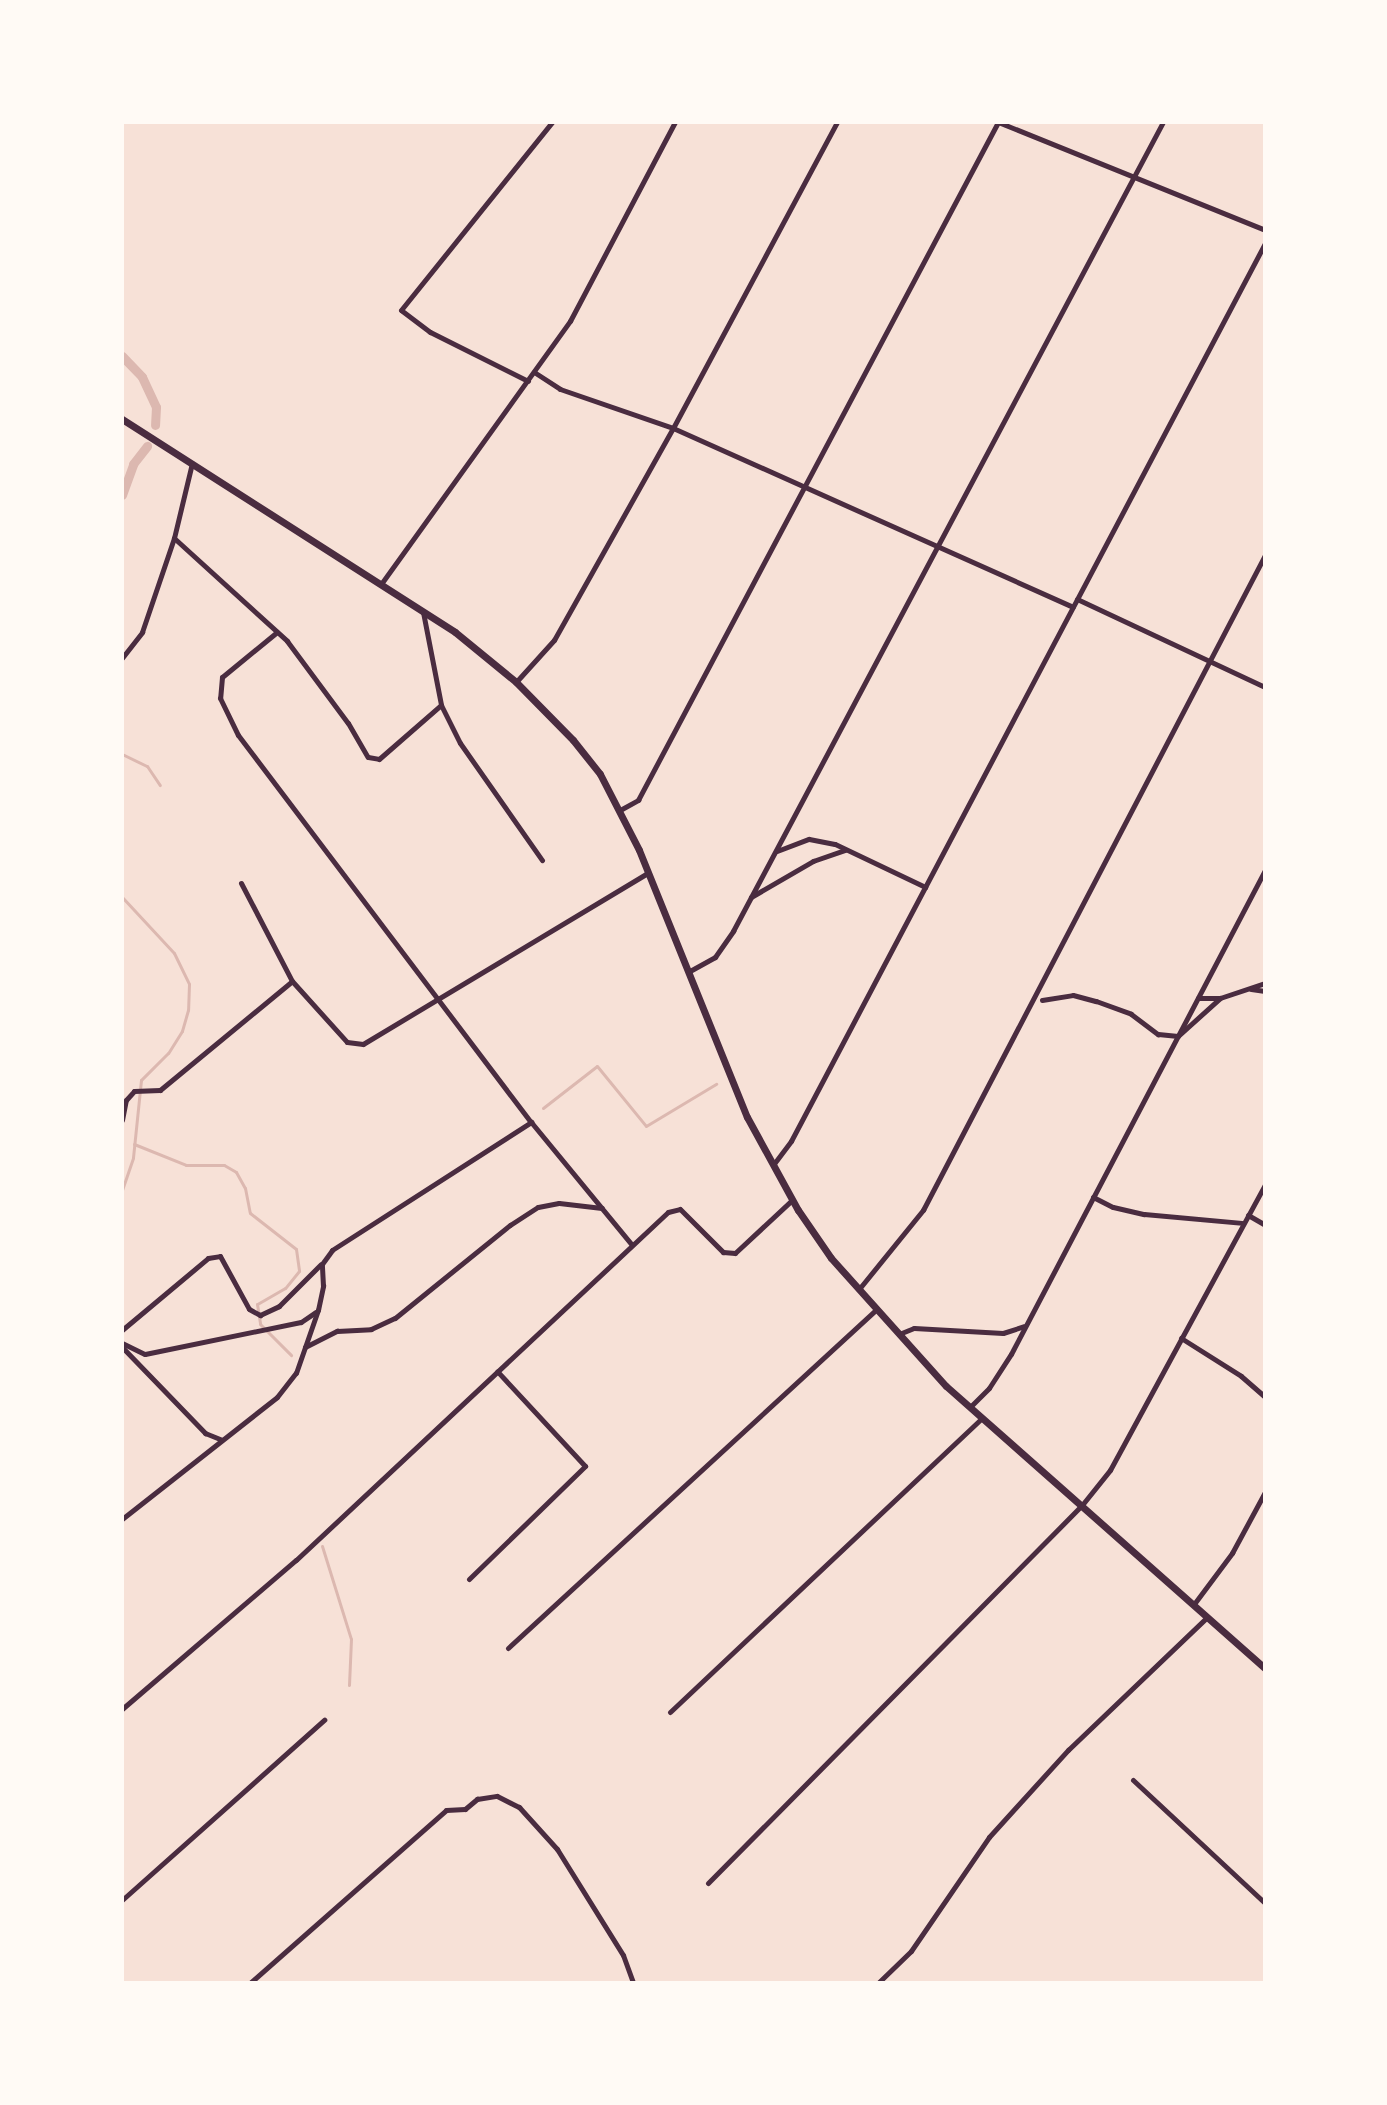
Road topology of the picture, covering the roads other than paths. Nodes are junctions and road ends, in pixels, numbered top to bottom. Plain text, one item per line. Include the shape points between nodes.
1 (552, 122) edge
2 (675, 122) edge
3 (837, 122) edge
4 (998, 122) edge
5 (1163, 122) edge
6 (1134, 176) junction
7 (1265, 230) edge
8 (1265, 243) edge
9 (534, 372) junction
10 (528, 381) junction
11 (122, 419) edge
12 (673, 428) junction
13 (192, 462) junction
14 (805, 485) junction
15 (174, 538) junction
16 (938, 545) junction
17 (1265, 555) edge
18 (381, 584) junction
19 (1077, 599) junction
20 (1073, 607) junction
21 (423, 611) junction
22 (277, 632) junction
23 (122, 658) edge
24 (1209, 660) junction
25 (516, 682) junction
26 (1265, 687) edge
27 (441, 705) junction
28 (620, 810) junction
29 (846, 849) junction
30 (776, 851) junction
31 (542, 860) dead end
32 (1265, 870) edge
33 (648, 873) junction
34 (1262, 881) edge
35 (241, 883) dead end
36 (925, 887) junction
37 (751, 897) junction
38 (688, 972) junction
39 (292, 981) junction
40 (1265, 983) edge
41 (1246, 988) junction
42 (1265, 991) edge
43 (439, 998) junction
44 (1198, 998) junction
45 (1220, 998) junction
46 (1042, 1000) dead end
47 (1178, 1036) junction
48 (122, 1120) edge
49 (531, 1122) junction
50 (772, 1166) junction
51 (1265, 1184) edge
52 (1093, 1197) junction
53 (792, 1200) junction
54 (603, 1208) junction
55 (1248, 1215) junction
56 (1242, 1223) junction
57 (1265, 1225) edge
58 (632, 1245) junction
59 (322, 1264) junction
60 (858, 1289) junction
61 (318, 1310) junction
62 (876, 1310) junction
63 (1025, 1326) junction
64 (122, 1330) edge
65 (899, 1334) junction
66 (1181, 1338) junction
67 (122, 1345) edge
68 (305, 1347) junction
69 (497, 1371) junction
70 (1265, 1397) edge
71 (970, 1407) junction
72 (982, 1418) junction
73 (222, 1440) junction
74 (1265, 1492) edge
75 (1082, 1505) junction
76 (122, 1519) edge
77 (469, 1579) dead end
78 (1194, 1604) junction
79 (1208, 1616) junction
80 (508, 1648) dead end
81 (1265, 1668) edge
82 (122, 1709) edge
83 (670, 1712) dead end
84 (324, 1720) dead end
85 (1133, 1780) dead end
86 (708, 1883) dead end
87 (122, 1900) edge
88 (1265, 1903) edge
89 (250, 1983) edge
90 (633, 1983) edge
91 (878, 1983) edge

1 - 10 street via 401,310 430,332
2 - 9 street via 570,321
3 - 12 street
4 - 6 street
4 - 14 street
5 - 6 street
6 - 7 street
6 - 16 street
8 - 19 street
9 - 10 street
9 - 12 street via 560,389
10 - 18 street
11 - 13 main road
12 - 14 street
12 - 25 street via 554,640
13 - 15 street
13 - 18 main road
14 - 16 street
14 - 28 street via 638,800
15 - 22 street
15 - 23 street via 142,632
16 - 20 street
16 - 30 street
17 - 24 street
18 - 21 main road
19 - 20 street
19 - 24 street
20 - 36 street
21 - 25 main road
21 - 27 street
22 - 27 street via 368,757 379,759
22 - 43 street via 222,677 220,698 238,735
24 - 26 street
24 - 60 street via 923,1210
25 - 28 main road via 573,740
27 - 31 street via 460,743
28 - 33 main road
29 - 30 street via 809,839
29 - 36 street
29 - 37 street via 813,861
30 - 37 street
32 - 34 street
33 - 38 main road
33 - 43 street
34 - 44 street
35 - 39 street
36 - 50 street via 791,1141
37 - 38 street via 715,957
38 - 50 main road
39 - 43 street via 347,1042 363,1044
39 - 48 street via 160,1090 134,1091
40 - 41 street
41 - 42 street
41 - 45 street
43 - 49 street
44 - 45 street
44 - 47 street
45 - 47 street
46 - 47 street via 1073,995 1131,1014 1158,1034
47 - 52 street
49 - 54 street
49 - 59 street via 332,1250
50 - 53 main road
51 - 55 street
52 - 56 street via 1144,1214
52 - 63 street
53 - 58 street via 735,1253 723,1252 680,1209 668,1212
53 - 60 main road
54 - 58 street
54 - 68 street via 559,1203 538,1207 395,1318 371,1329 337,1331
55 - 56 street
55 - 57 street
56 - 66 street
58 - 69 street
59 - 61 street
59 - 64 street via 279,1306 260,1315 249,1309 220,1256 208,1258
60 - 62 main road
61 - 67 street via 301,1322 145,1354
61 - 68 street
62 - 65 main road
62 - 80 street
63 - 65 street via 1003,1333 914,1328
63 - 71 street via 989,1388
65 - 71 main road
66 - 70 street
66 - 75 street via 1110,1470
67 - 73 street via 205,1433
68 - 73 street via 296,1373 277,1397
69 - 77 street via 585,1466
69 - 82 street via 296,1560
71 - 72 main road
72 - 75 main road
72 - 83 street
73 - 76 street
74 - 78 street via 1232,1553
75 - 78 main road
75 - 86 street
78 - 79 main road
79 - 81 main road
79 - 91 street via 1068,1750 989,1837 911,1951
84 - 87 street
85 - 88 street
89 - 90 street via 446,1810 465,1809 477,1799 497,1796 519,1807 557,1849 623,1955

